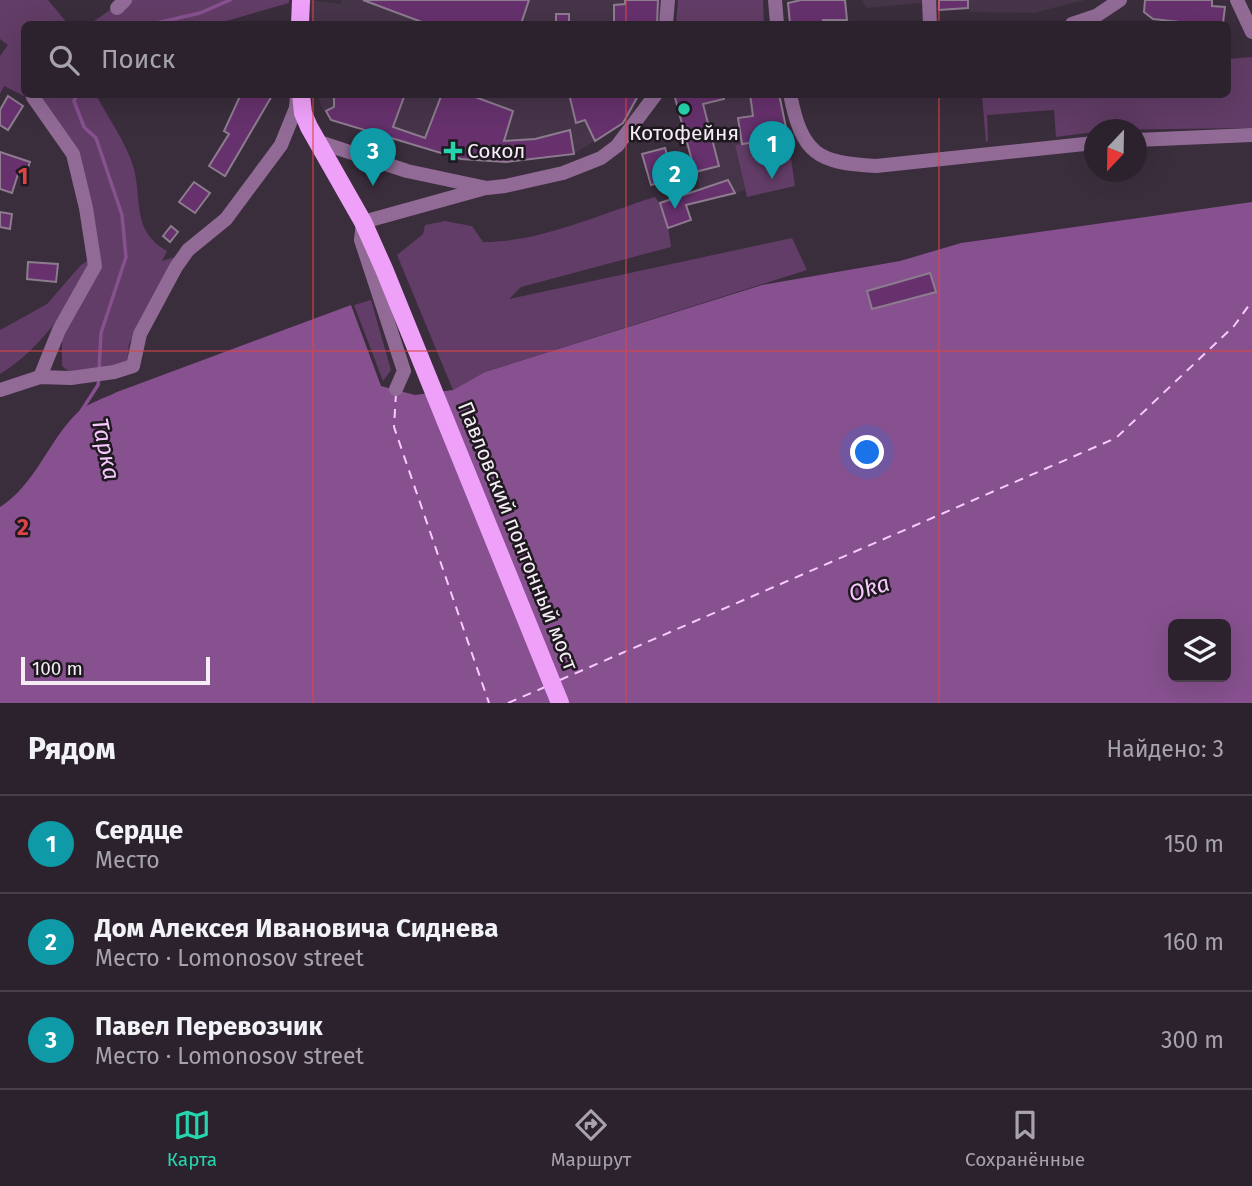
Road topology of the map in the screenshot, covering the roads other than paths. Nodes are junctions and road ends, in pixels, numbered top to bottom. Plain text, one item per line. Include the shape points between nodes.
1 (301, 0) edge
2 (668, 0) edge
3 (775, 0) edge
4 (929, 0) edge
5 (1120, 0) edge
6 (1237, 0) edge
7 (300, 21) edge
8 (666, 21) edge
9 (777, 21) edge
10 (930, 21) edge
11 (1081, 21) edge
12 (1252, 33) edge
13 (34, 98) edge
14 (298, 98) edge
15 (300, 98) edge
16 (653, 98) edge
17 (791, 98) edge
18 (1252, 135) edge
19 (1147, 140) edge
20 (316, 141) junction
21 (1084, 144) edge
22 (487, 188) junction
23 (363, 222) junction
24 (40, 377) junction
25 (396, 389) dead end
26 (0, 390) edge
27 (560, 703) edge

1 - 7 main road
2 - 8 street
3 - 9 street
4 - 10 street
5 - 11 street
6 - 12 street
13 - 24 street via 73,154 95,266 59,330
14 - 24 street via 281,145 226,219 188,250 144,324 133,366 86,376
15 - 20 main road, Павловский понтонный мост
16 - 22 street via 617,146 601,158 553,176
17 - 21 street via 796,126 810,149 846,164 876,166
18 - 19 street
20 - 22 street via 407,171
20 - 23 main road, Павловский понтонный мост
22 - 23 street
23 - 25 street via 361,240 404,371
23 - 27 main road, Павловский понтонный мост via 434,386
24 - 26 street

